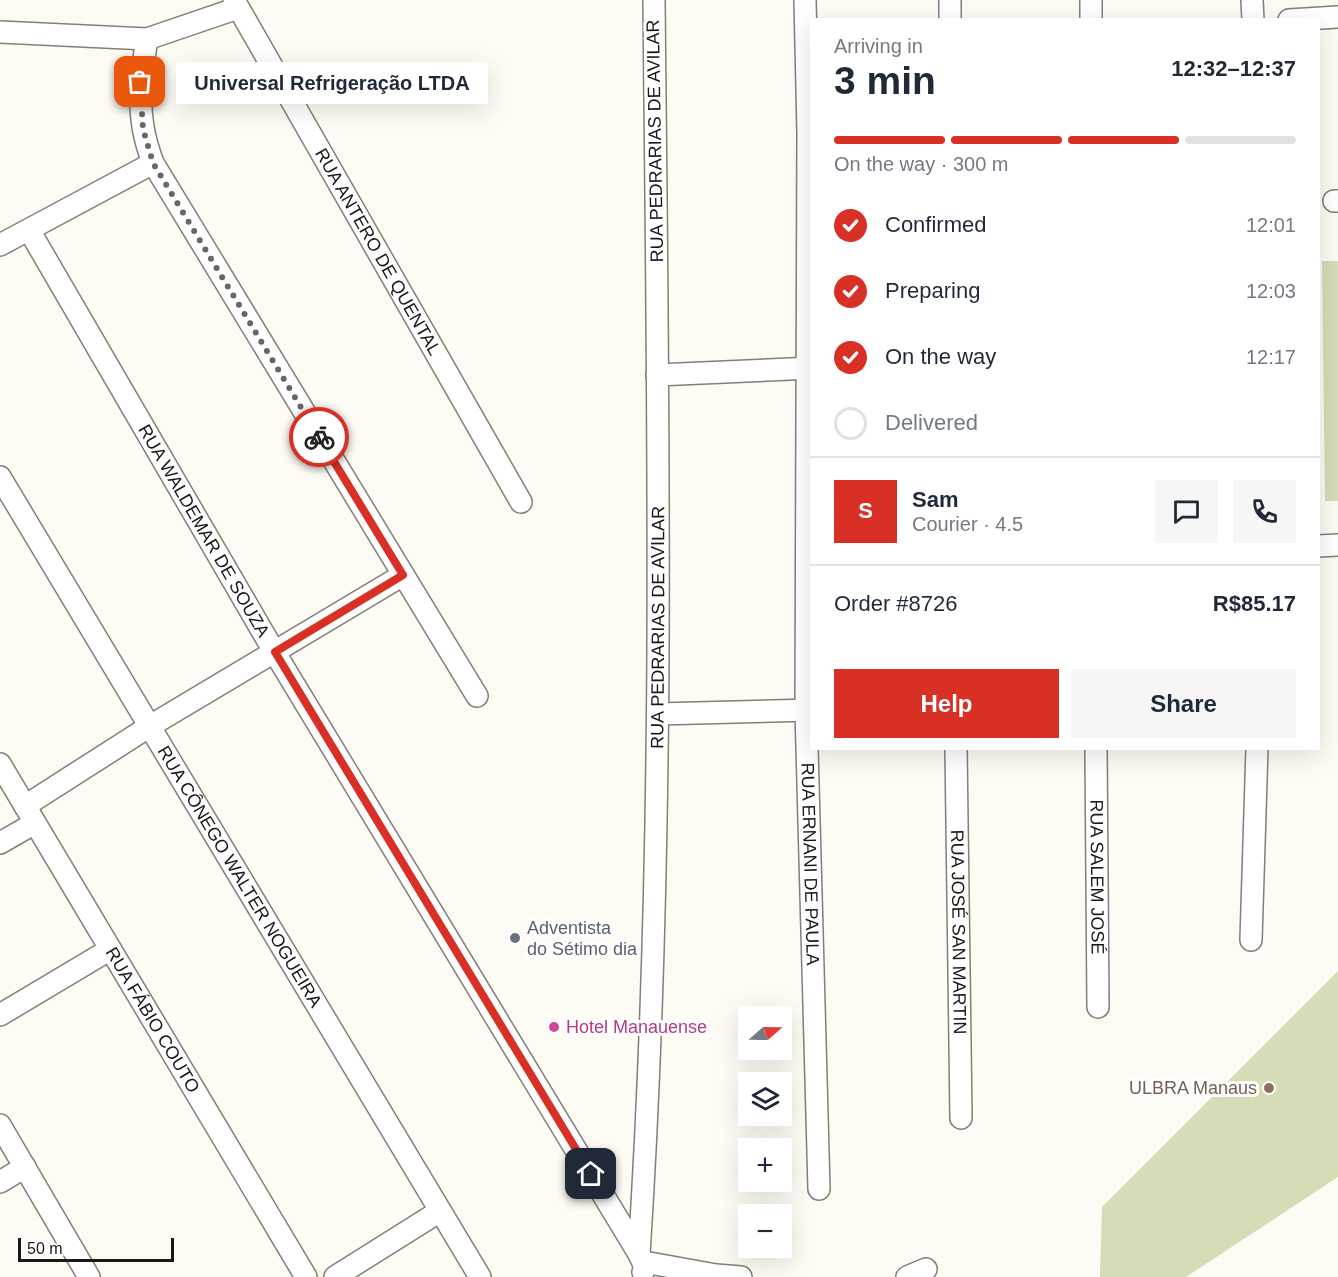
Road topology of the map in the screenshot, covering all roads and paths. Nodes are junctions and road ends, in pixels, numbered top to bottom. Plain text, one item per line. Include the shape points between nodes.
1 (654, 0) edge
2 (805, 0) edge
3 (950, 0) edge
4 (1091, 0) edge
5 (1252, 0) edge
6 (236, 4) edge
7 (1338, 17) edge
8 (950, 18) edge
9 (1091, 18) edge
10 (1253, 18) edge
11 (1320, 18) edge
12 (0, 32) edge
13 (147, 39) junction
14 (153, 163) junction
15 (28, 230) junction
16 (0, 245) edge
17 (809, 368) edge
18 (657, 375) junction
19 (0, 477) edge
20 (521, 502) dead end
21 (1338, 545) edge
22 (1320, 546) edge
23 (403, 575) junction
24 (275, 652) junction
25 (477, 696) dead end
26 (809, 710) edge
27 (658, 714) junction
28 (150, 726) junction
29 (956, 750) edge
30 (1096, 750) edge
31 (1257, 750) edge
32 (0, 764) edge
33 (30, 815) junction
34 (0, 843) edge
35 (1251, 940) dead end
36 (109, 950) junction
37 (1098, 1007) dead end
38 (0, 1015) edge
39 (961, 1118) dead end
40 (0, 1125) edge
41 (25, 1167) junction
42 (0, 1182) edge
43 (819, 1189) dead end
44 (440, 1212) junction
45 (643, 1268) edge
46 (89, 1277) edge
47 (306, 1277) edge
48 (335, 1277) edge
49 (480, 1277) edge
50 (741, 1277) edge

1 - 18 street, RUA PEDRARIAS DE AVILAR
2 - 17 street, RUA ERNANI DE PAULA
3 - 8 street
4 - 9 street
5 - 10 street
6 - 13 street
6 - 20 street, RUA ANTERO DE QUENTAL
7 - 11 street
12 - 13 street
13 - 14 street via 141,103 143,129
14 - 15 street
14 - 23 street
15 - 16 street
15 - 24 street, RUA WALDEMAR DE SOUZA
17 - 18 street
17 - 26 street, RUA ERNANI DE PAULA
18 - 27 street, RUA PEDRARIAS DE AVILAR
19 - 28 street, RUA CÔNEGO WALTER NOGUEIRA
21 - 22 street
23 - 24 street
23 - 25 street
24 - 28 street
24 - 45 street, RUA WALDEMAR DE SOUZA
26 - 27 street
26 - 43 street, RUA ERNANI DE PAULA
27 - 45 street, RUA PEDRARIAS DE AVILAR
28 - 33 street
28 - 44 street, RUA CÔNEGO WALTER NOGUEIRA
29 - 39 street, RUA JOSÉ SAN MARTIN
30 - 37 street, RUA SALEM JOSÉ
31 - 35 street
32 - 33 street, RUA FÁBIO COUTO
33 - 34 street
33 - 36 street, RUA FÁBIO COUTO
36 - 38 street
36 - 47 street, RUA FÁBIO COUTO
40 - 41 street
41 - 42 street
41 - 46 street
44 - 48 street
44 - 49 street, RUA CÔNEGO WALTER NOGUEIRA
45 - 50 street

